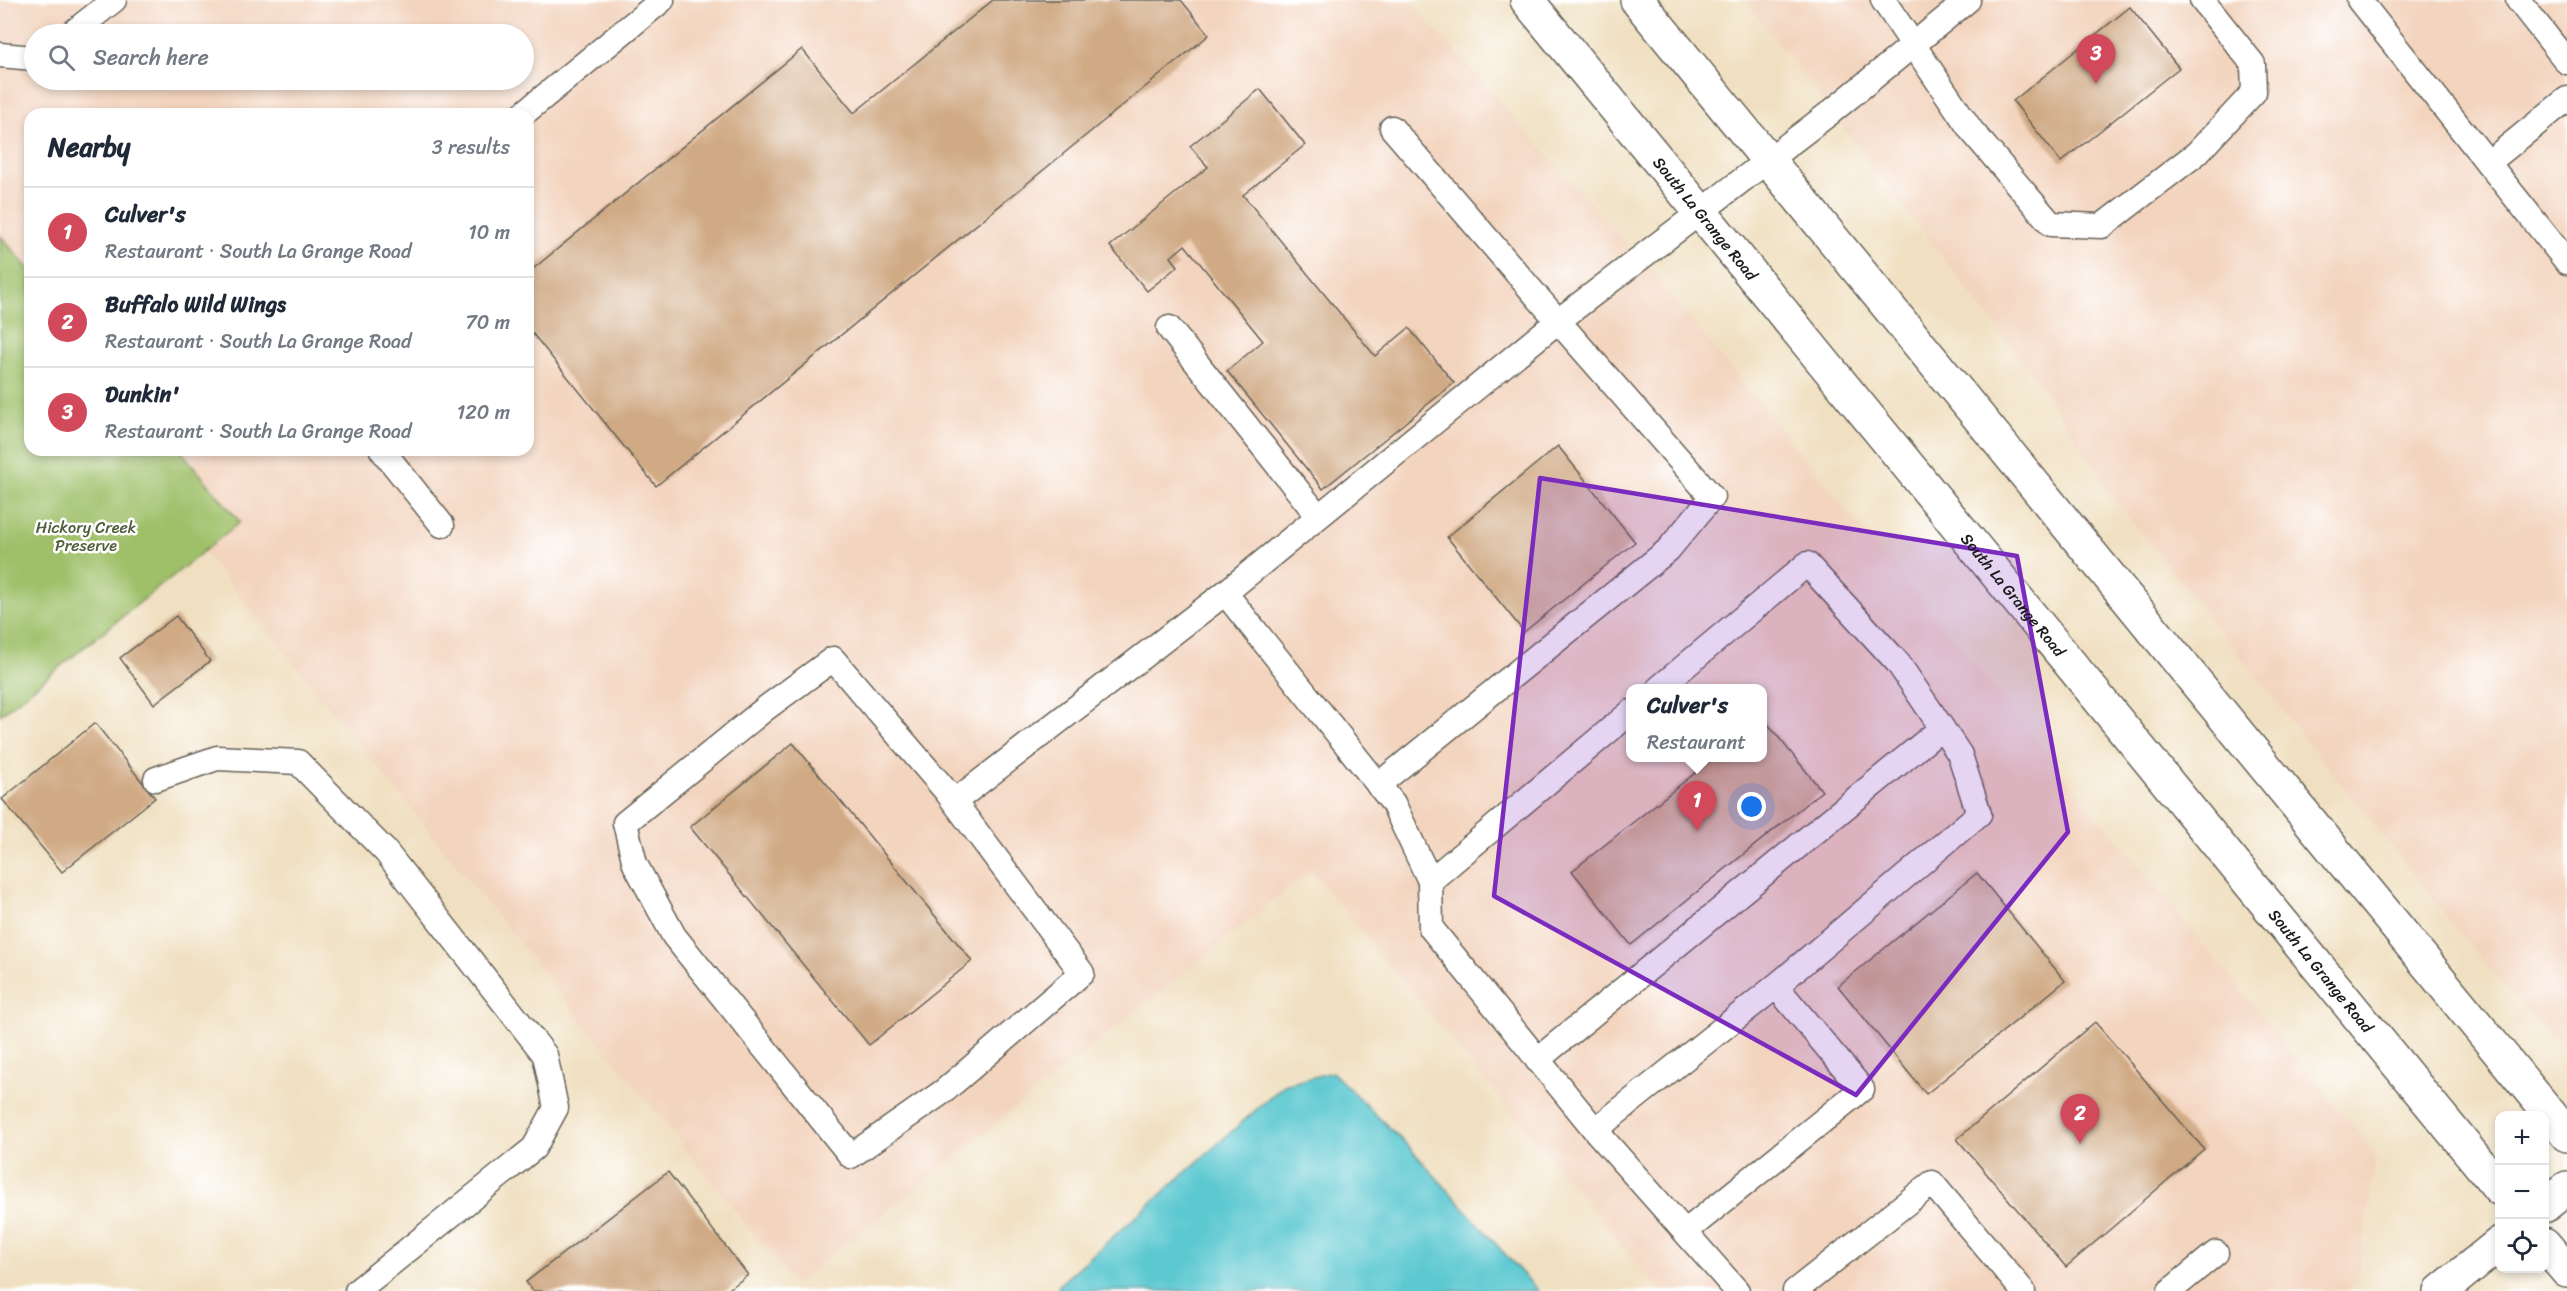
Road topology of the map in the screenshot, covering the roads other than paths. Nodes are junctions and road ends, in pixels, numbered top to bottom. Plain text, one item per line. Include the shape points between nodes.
1 (114, 0) edge
2 (662, 0) edge
3 (1527, 0) edge
4 (1637, 0) edge
5 (1883, 0) edge
6 (1968, 0) edge
7 (2202, 0) edge
8 (2359, 0) edge
9 (2518, 0) edge
10 (84, 24) edge
11 (1913, 45) junction
12 (0, 55) edge
13 (24, 57) edge
14 (2567, 62) edge
15 (2567, 99) edge
16 (531, 108) edge
17 (1392, 128) dead end
18 (1768, 160) junction
19 (2488, 163) junction
20 (1700, 212) junction
21 (2567, 262) edge
22 (1558, 321) junction
23 (1169, 328) dead end
24 (387, 456) edge
25 (1318, 516) junction
26 (442, 525) dead end
27 (1225, 593) junction
28 (1664, 684) edge
29 (1626, 716) edge
30 (1942, 728) junction
31 (156, 779) dead end
32 (1378, 784) junction
33 (946, 790) junction
34 (1430, 881) junction
35 (1776, 986) junction
36 (1538, 1060) junction
37 (1595, 1130) junction
38 (2567, 1135) edge
39 (2495, 1184) edge
40 (2567, 1188) edge
41 (2549, 1202) edge
42 (1685, 1232) junction
43 (2495, 1246) edge
44 (2549, 1250) edge
45 (2216, 1254) dead end
46 (2567, 1271) edge
47 (357, 1291) edge
48 (1737, 1291) edge
49 (1795, 1291) edge
50 (2023, 1291) edge
51 (2170, 1291) edge
52 (2441, 1291) edge

1 - 10 lane
2 - 16 lane
3 - 20 main road, South La Grange Road
4 - 18 main road
5 - 11 lane
6 - 11 lane
7 - 11 lane via 2253,64 2254,92 2197,153 2103,226 2051,224 1971,130
8 - 19 lane
9 - 14 lane
11 - 18 lane
12 - 13 lane
15 - 19 lane
17 - 22 lane
18 - 20 lane
18 - 38 main road
19 - 21 lane
20 - 22 lane
20 - 39 main road, South La Grange Road
22 - 25 lane
22 - 32 lane via 1712,497 1668,550
23 - 25 lane
24 - 26 lane
25 - 27 lane
27 - 32 lane
27 - 33 lane via 955,801
28 - 30 lane via 1807,564 1898,663
29 - 34 lane
30 - 35 lane via 1960,755 1979,814
30 - 36 lane
31 - 47 lane via 217,758 298,762 386,852 545,1055 555,1108 534,1148
32 - 34 lane via 1393,803
33 - 33 lane via 833,659 766,708 625,823 635,864 674,936 851,1156 944,1091 1082,973
34 - 36 lane via 1431,928
35 - 37 lane
35 - 42 lane via 1862,1089
36 - 37 lane
37 - 42 lane
40 - 41 main road
42 - 48 lane
43 - 52 main road
44 - 46 main road
45 - 51 lane
49 - 50 lane via 1932,1183

